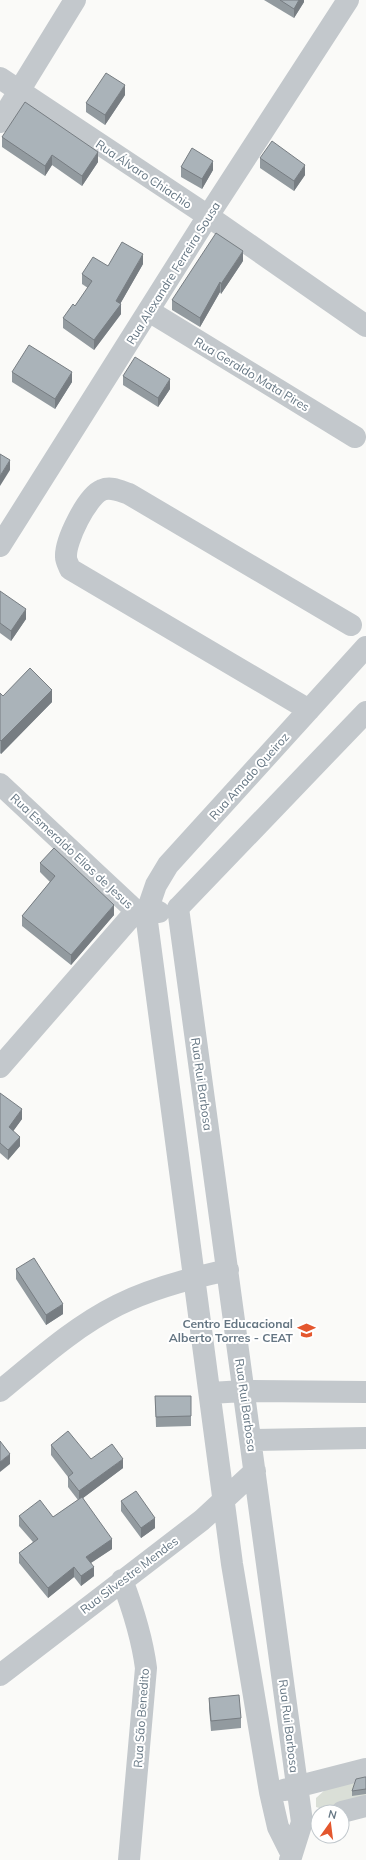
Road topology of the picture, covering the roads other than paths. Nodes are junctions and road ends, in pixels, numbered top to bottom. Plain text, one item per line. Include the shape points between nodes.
1 (75, 0) edge
2 (348, 0) edge
3 (0, 78) edge
4 (20, 90) junction
5 (0, 122) edge
6 (208, 216) junction
7 (149, 311) junction
8 (366, 326) edge
9 (355, 437) dead end
10 (0, 546) edge
11 (351, 625) dead end
12 (366, 647) edge
13 (309, 710) junction
14 (366, 712) edge
15 (0, 784) edge
16 (178, 908) junction
17 (141, 912) junction
18 (0, 1067) edge
19 (228, 1270) junction
20 (194, 1278) junction
21 (0, 1390) edge
22 (244, 1391) junction
23 (366, 1392) edge
24 (210, 1394) junction
25 (366, 1438) edge
26 (251, 1440) junction
27 (255, 1471) junction
28 (224, 1502) junction
29 (122, 1580) junction
30 (0, 1675) edge
31 (366, 1769) edge
32 (297, 1788) junction
33 (270, 1792) junction
34 (366, 1806) edge
35 (350, 1810) edge
36 (310, 1820) edge
37 (278, 1827) junction
38 (291, 1857) edge
39 (129, 1860) edge

1 - 4 street
2 - 6 street, Rua Alexandre Ferreira Sousa
3 - 4 street, Rua Álvaro Chiachio
4 - 5 street
4 - 6 street, Rua Álvaro Chiachio
6 - 7 street, Rua Alexandre Ferreira Sousa
6 - 8 street, Rua Álvaro Chiachio
7 - 9 street, Rua Geraldo Mata Pires
7 - 10 street, Rua Alexandre Ferreira Sousa
11 - 13 street via 129,494 110,488 100,490 72,529 66,559 70,569
12 - 13 street, Rua Amado Queiroz
13 - 17 street, Rua Amado Queiroz via 168,865
14 - 16 street
15 - 17 street, Rua Esmeraldo Elias de Jesus
16 - 17 street
16 - 19 street, Rua Rui Barbosa
17 - 18 street
17 - 20 street, Rua Rui Barbosa
19 - 20 street
19 - 22 street, Rua Rui Barbosa
20 - 21 street via 136,1298 98,1316 74,1331
20 - 24 street, Rua Rui Barbosa
22 - 23 street
22 - 24 street
22 - 26 street, Rua Rui Barbosa
24 - 28 street, Rua Rui Barbosa
25 - 26 street
26 - 27 street, Rua Rui Barbosa
27 - 28 street, Rua Silvestre Mendes
27 - 32 street, Rua Rui Barbosa
28 - 29 street, Rua Silvestre Mendes
28 - 33 street, Rua Rui Barbosa
29 - 30 street, Rua Silvestre Mendes
29 - 39 street, Rua São Benedito via 144,1646 146,1668
31 - 32 street
32 - 33 street
32 - 36 street, Rua Rui Barbosa
33 - 37 street, Rua Rui Barbosa
34 - 35 street
36 - 37 street
36 - 38 street, Rua Rui Barbosa
37 - 38 street, Rua Rui Barbosa

